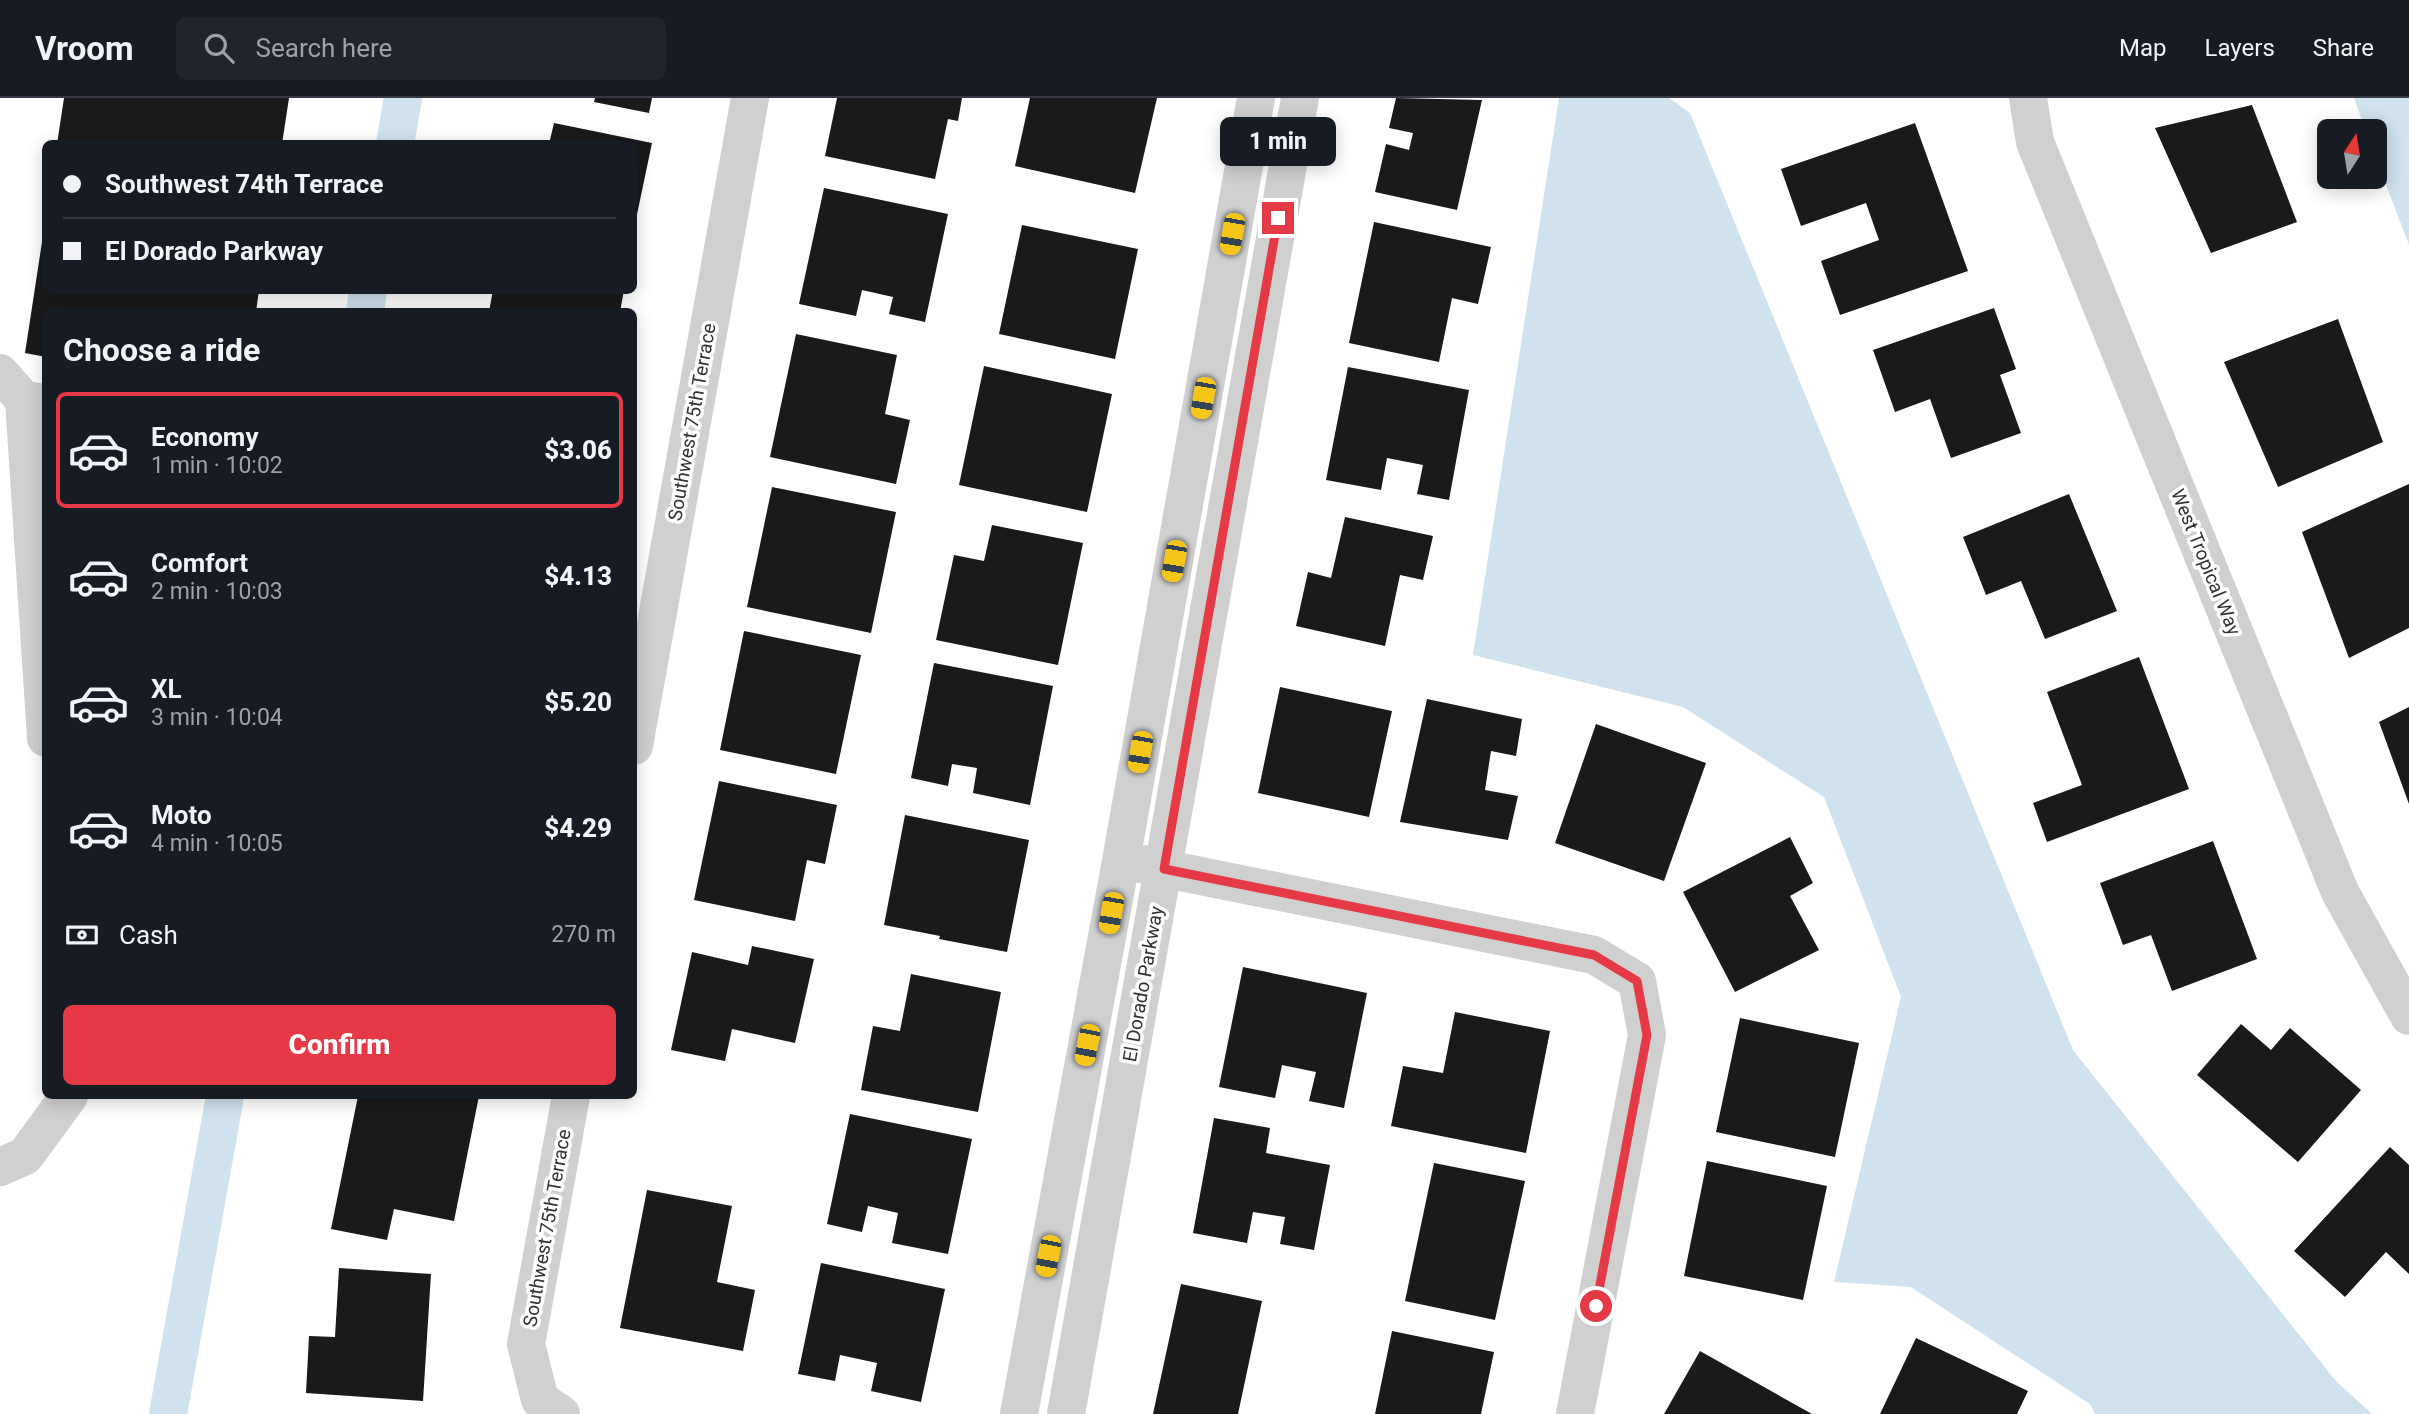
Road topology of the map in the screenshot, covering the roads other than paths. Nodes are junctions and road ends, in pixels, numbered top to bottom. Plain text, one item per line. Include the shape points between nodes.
1 (750, 98) edge
2 (1256, 98) edge
3 (1300, 98) edge
4 (2028, 98) edge
5 (23, 392) edge
6 (42, 678) edge
7 (637, 729) edge
8 (1121, 860) junction
9 (1164, 869) junction
10 (2409, 1016) edge
11 (66, 1099) edge
12 (569, 1099) edge
13 (0, 1167) edge
14 (551, 1407) edge
15 (1019, 1414) edge
16 (1066, 1414) edge
17 (1575, 1414) edge

1 - 7 street, Southwest 75th Terrace
2 - 8 street
3 - 9 street, El Dorado Parkway
4 - 10 street, West Tropical Way via 2035,142 2340,892
5 - 6 street
8 - 9 street
8 - 15 street
9 - 16 street, El Dorado Parkway
9 - 17 street via 1594,955 1637,981 1647,1035
11 - 13 street via 25,1156
12 - 14 street, Southwest 75th Terrace via 526,1344

